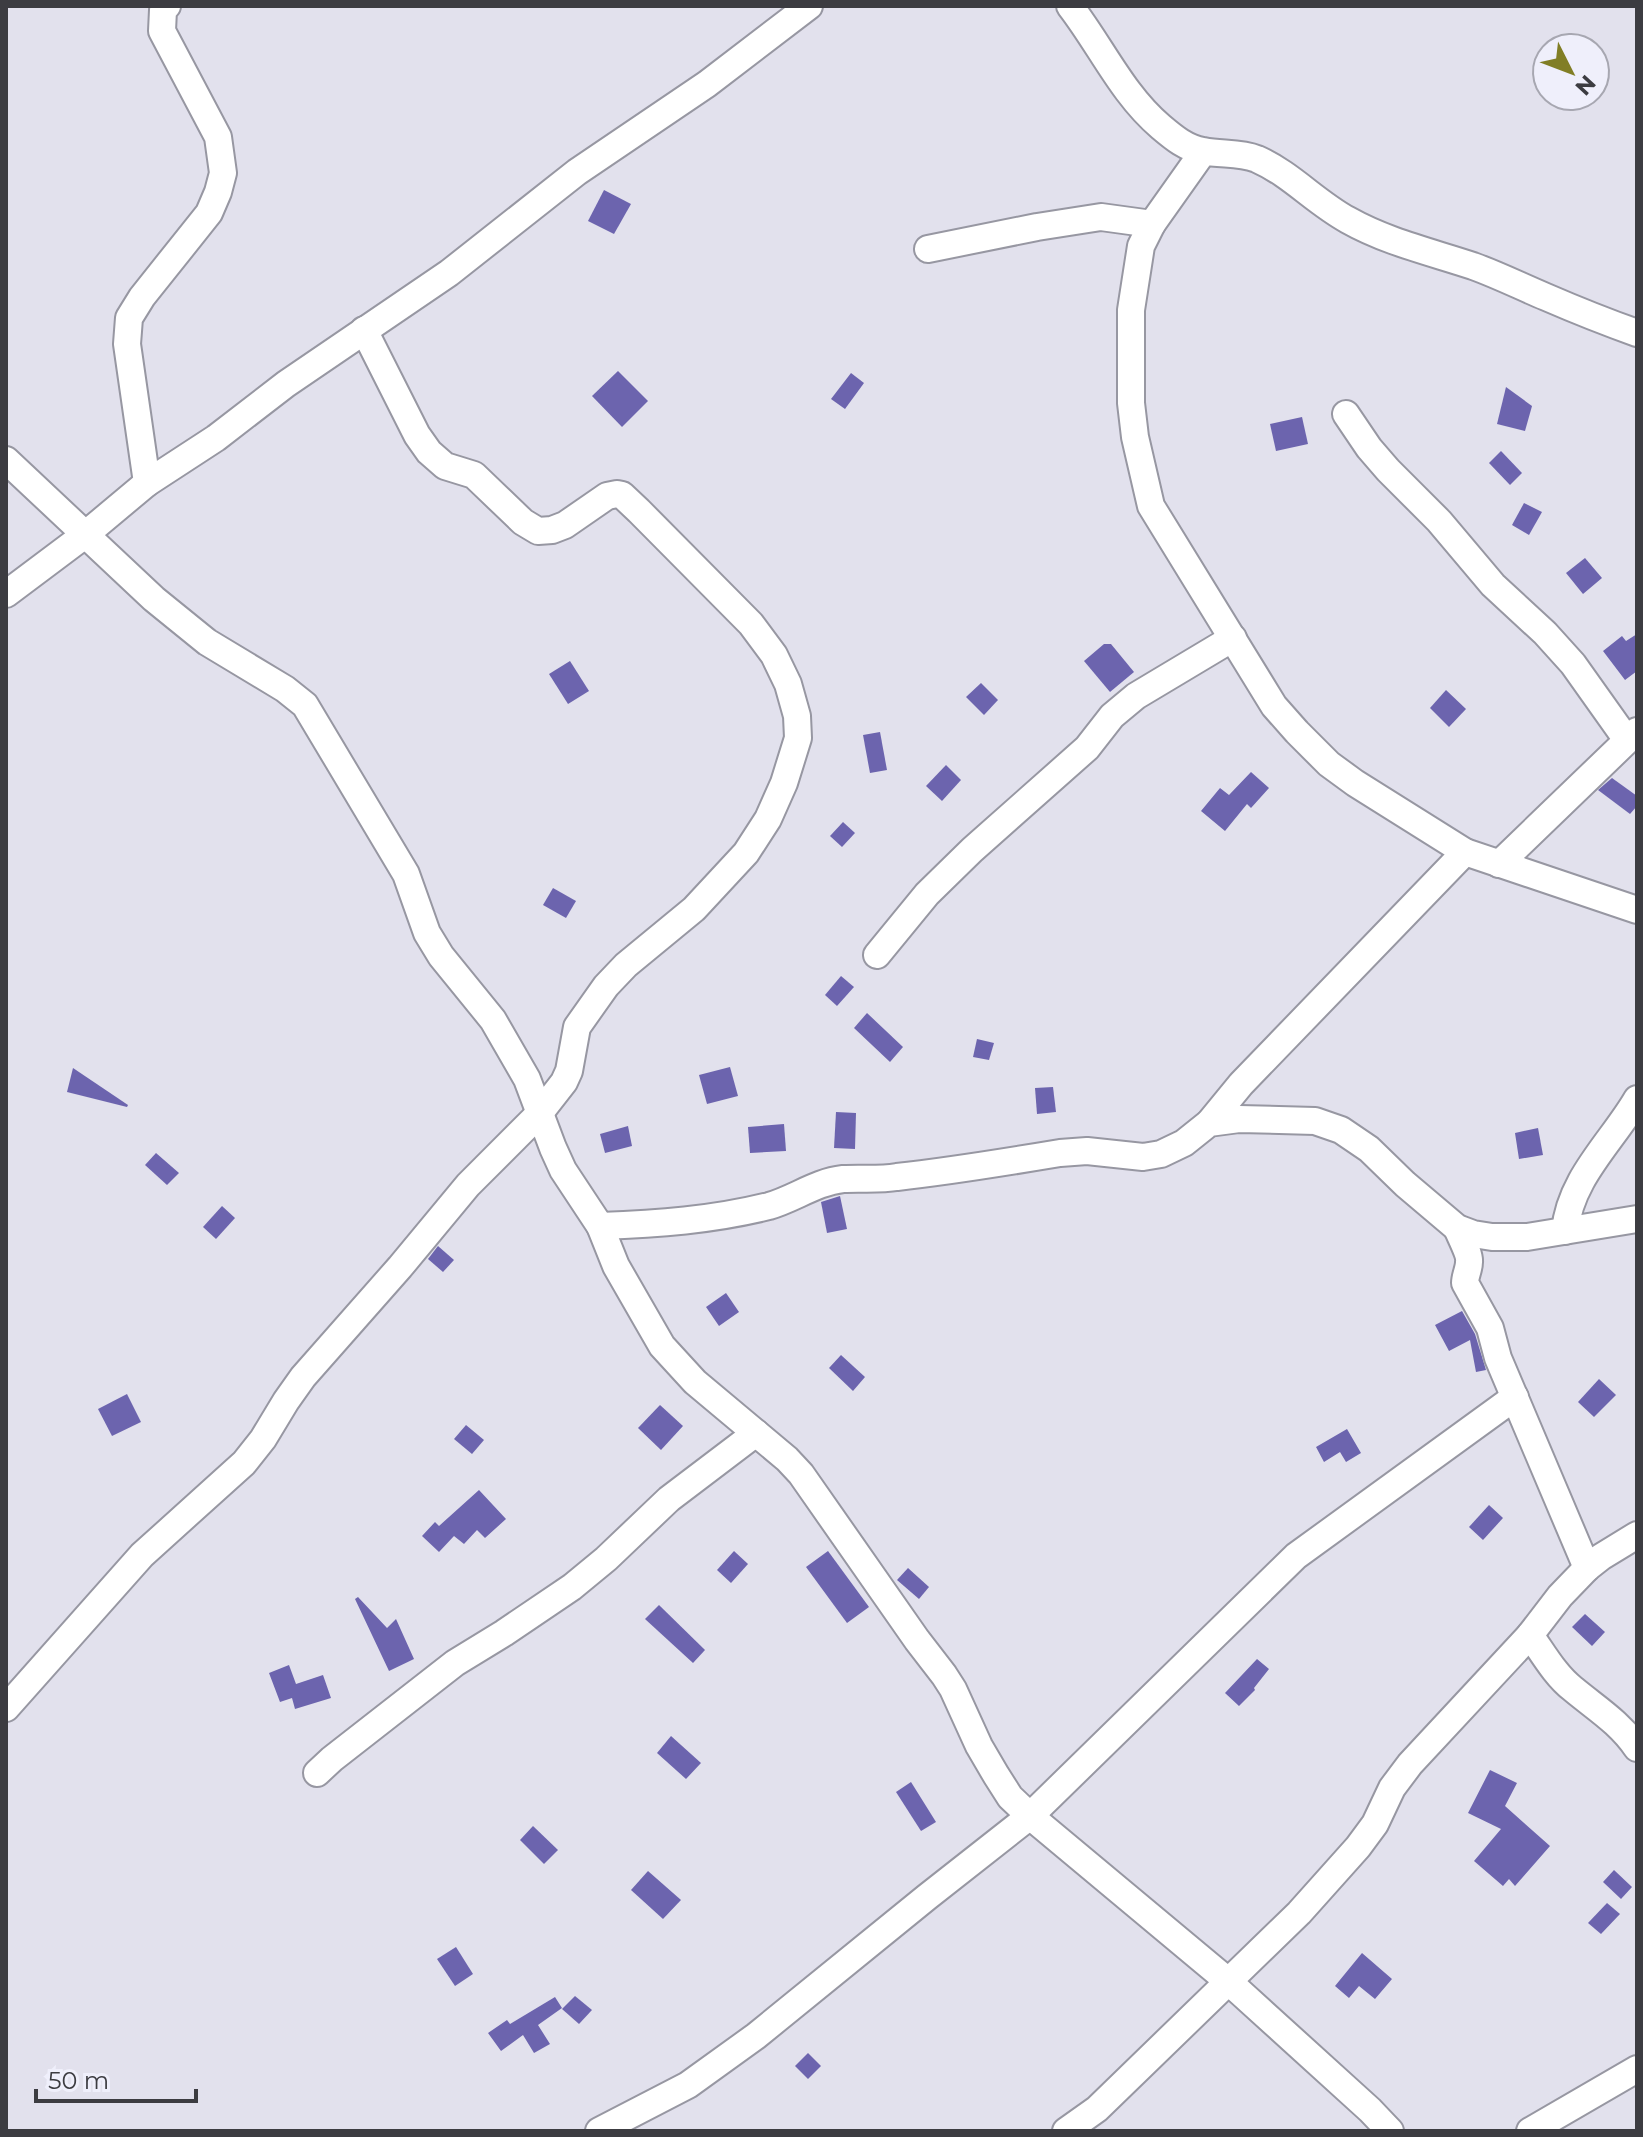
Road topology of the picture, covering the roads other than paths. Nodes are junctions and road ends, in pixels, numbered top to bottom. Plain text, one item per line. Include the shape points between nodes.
1 (167, 6) edge
2 (809, 6) edge
3 (1070, 6) edge
4 (1203, 152) junction
5 (1152, 224) junction
6 (928, 249) dead end
7 (364, 330) junction
8 (1637, 333) edge
9 (1346, 414) dead end
10 (6, 460) edge
11 (147, 483) junction
12 (86, 534) junction
13 (6, 594) edge
14 (1233, 638) junction
15 (1632, 735) edge
16 (1465, 852) junction
17 (1499, 864) junction
18 (1637, 910) edge
19 (877, 955) dead end
20 (1637, 1099) edge
21 (539, 1114) junction
22 (1209, 1123) junction
23 (1637, 1219) edge
24 (600, 1226) junction
25 (1457, 1228) junction
26 (1565, 1231) junction
27 (1515, 1397) junction
28 (756, 1433) junction
29 (1637, 1535) edge
30 (1587, 1568) junction
31 (1530, 1635) junction
32 (6, 1708) edge
33 (1637, 1748) edge
34 (317, 1773) dead end
35 (1030, 1816) junction
36 (1229, 1982) junction
37 (1637, 2069) edge
38 (599, 2131) edge
39 (1066, 2131) edge
40 (1390, 2131) edge
41 (1530, 2131) edge

1 - 11 street via 162,31 218,137 223,173 209,213 129,318 127,344
2 - 7 street
3 - 4 street via 1140,107 1185,146
4 - 5 street
4 - 8 street via 1255,158 1376,234
5 - 6 street via 1101,217
5 - 14 street via 1141,246 1131,310 1135,437 1151,506
7 - 11 street
7 - 21 street via 417,435 436,459 474,475 523,522 538,531 552,530 607,496 622,495 751,624 779,665 797,716 798,738 784,783 746,853 694,909 626,965 588,1009 577,1027 564,1082
9 - 15 street via 1388,470 1493,585 1545,633
10 - 12 street
11 - 12 street
12 - 13 street
12 - 21 street via 207,642 305,705 406,874 427,933 493,1020 527,1079
14 - 16 street via 1274,706 1329,764
14 - 19 street via 1112,716 1087,748 927,894
15 - 17 street
16 - 17 street
16 - 22 street
17 - 18 street
20 - 26 street via 1577,1187
21 - 24 street via 563,1170
21 - 32 street via 449,1206 303,1377 244,1463 142,1555
22 - 24 street via 1161,1154 1060,1153 897,1177 841,1179 773,1205 723,1216
22 - 25 street via 1315,1121 1341,1130
23 - 26 street
24 - 28 street via 616,1266 662,1346 695,1382
25 - 26 street via 1492,1237
25 - 27 street via 1468,1256 1465,1283 1490,1328
27 - 30 street
27 - 35 street via 1296,1556
28 - 34 street via 669,1499 572,1587 455,1663
28 - 35 street via 801,1474 944,1675 996,1775
29 - 30 street
30 - 31 street
31 - 33 street via 1570,1687 1614,1721
31 - 36 street via 1410,1764 1358,1847
35 - 36 street
35 - 38 street via 716,2066
36 - 39 street via 1097,2109
36 - 40 street
37 - 41 street

